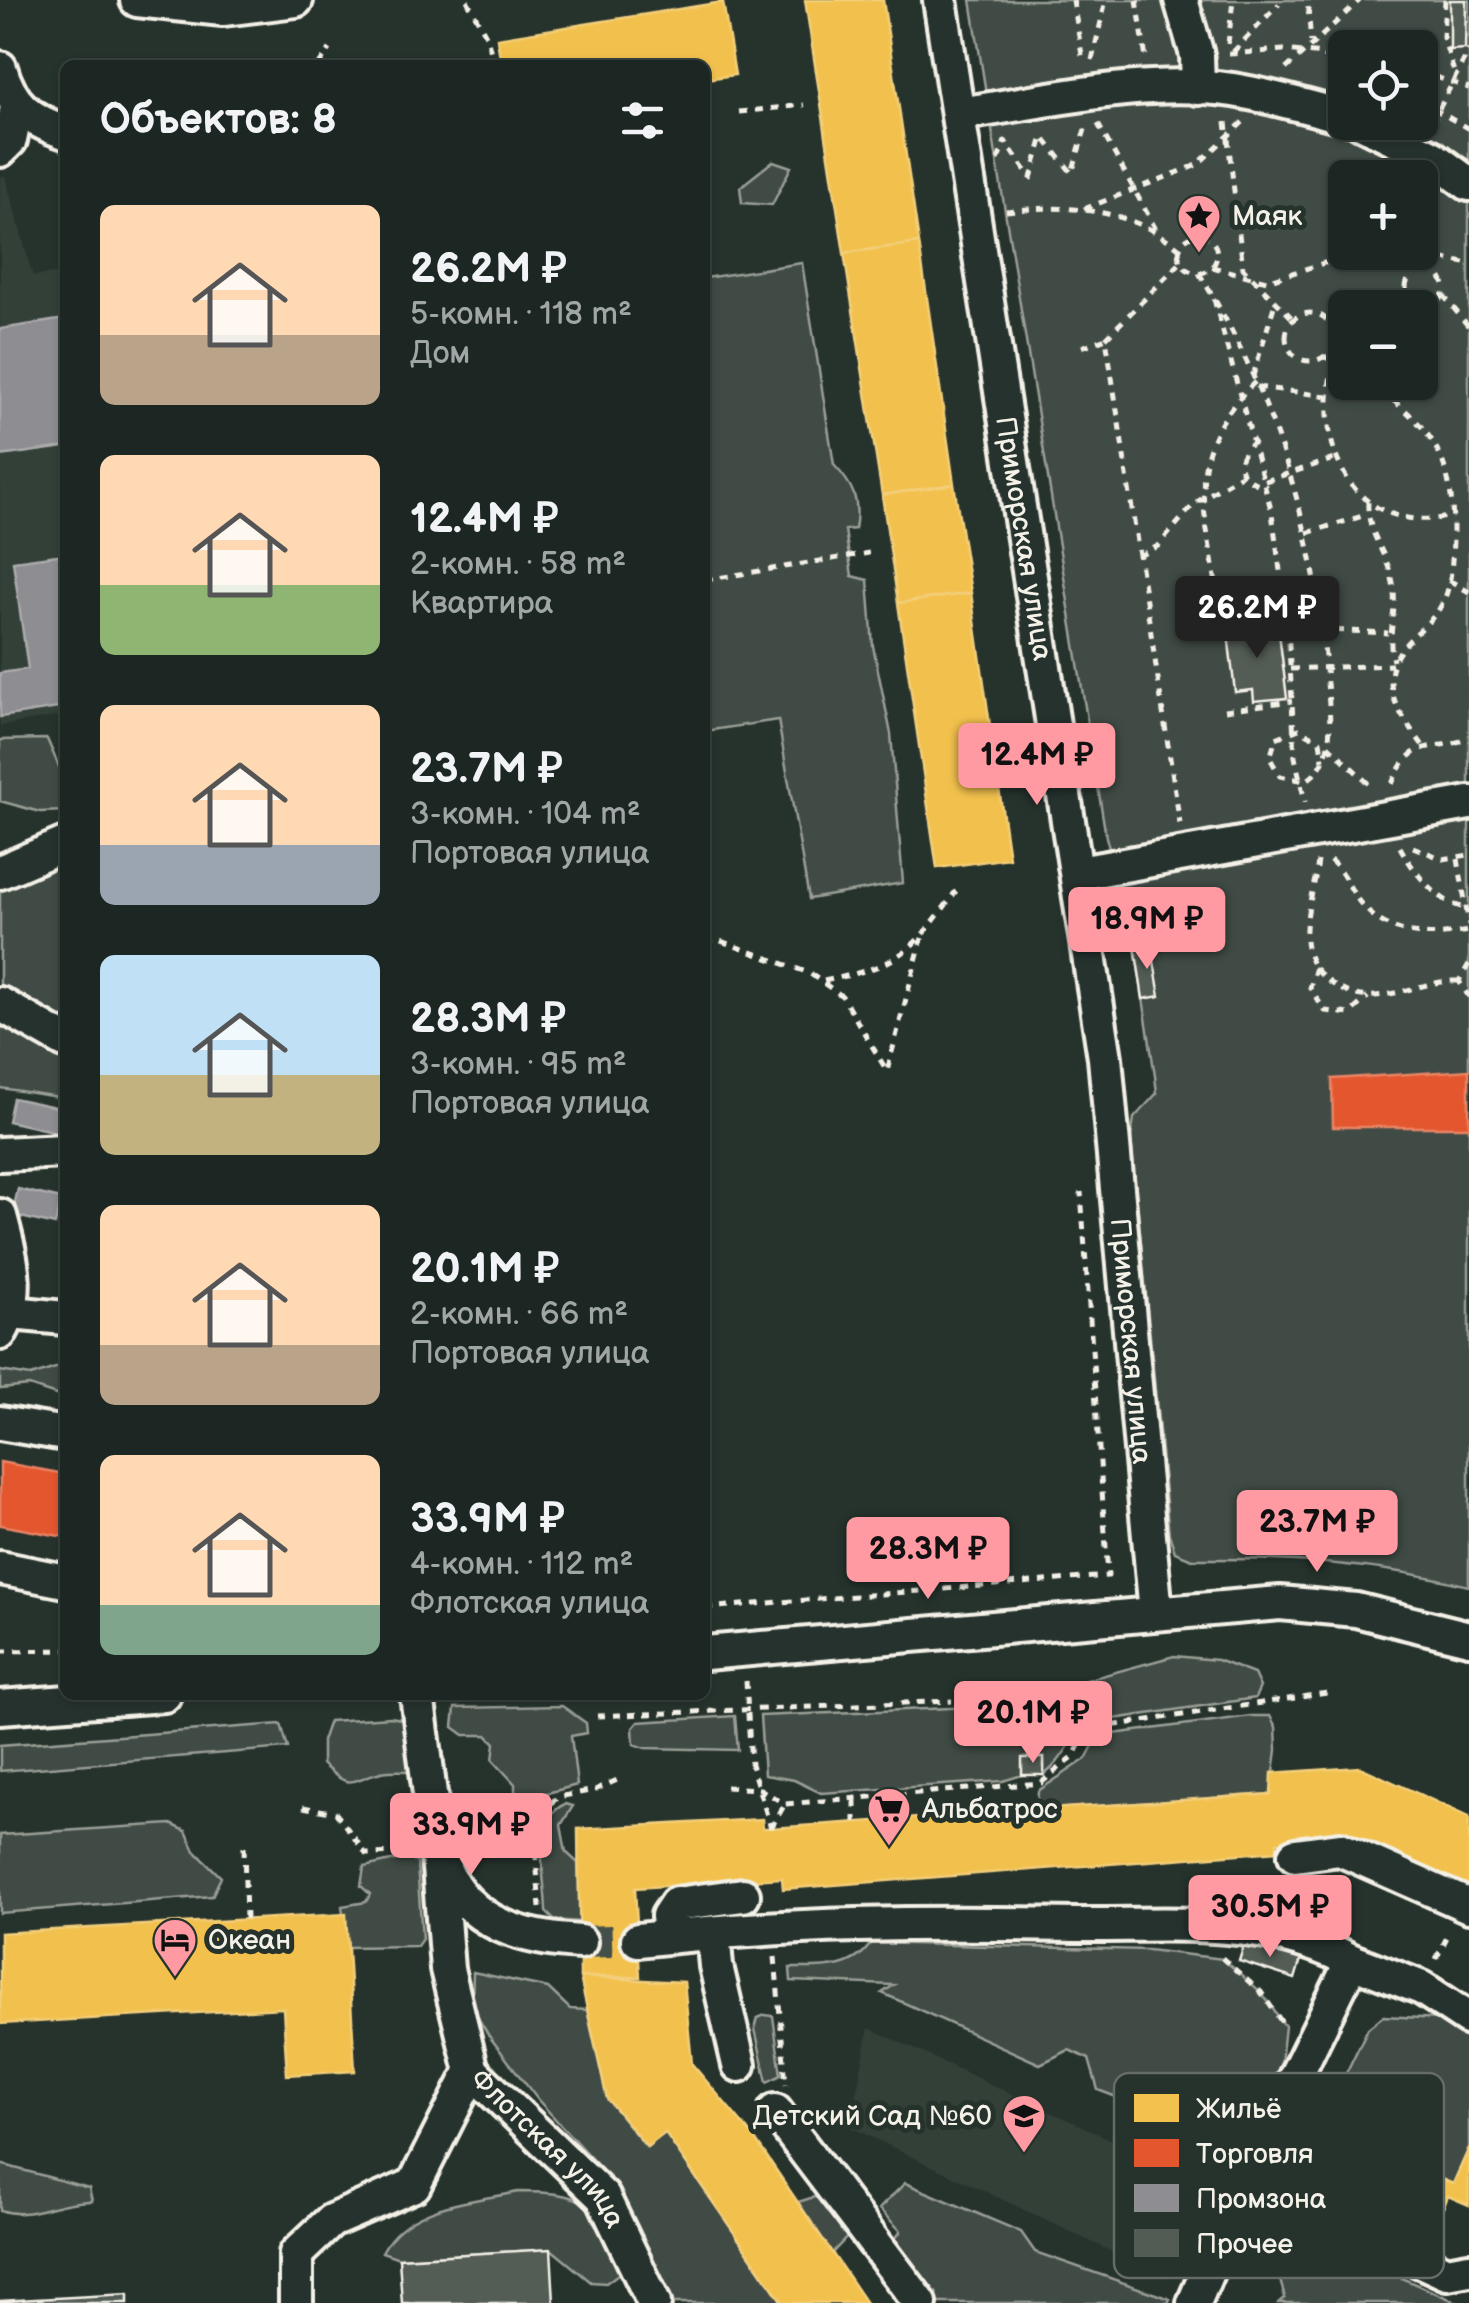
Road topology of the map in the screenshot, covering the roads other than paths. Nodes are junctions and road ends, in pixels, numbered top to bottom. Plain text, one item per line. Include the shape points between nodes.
1 (137, 0) edge
2 (296, 0) edge
3 (940, 0) edge
4 (1181, 0) edge
5 (0, 68) edge
6 (1217, 88) junction
7 (17, 107) junction
8 (1328, 113) edge
9 (958, 114) junction
10 (60, 129) edge
11 (1398, 140) edge
12 (0, 150) edge
13 (1469, 184) edge
14 (1469, 802) edge
15 (60, 846) edge
16 (0, 872) edge
17 (1078, 873) junction
18 (0, 1004) edge
19 (60, 1038) edge
20 (60, 1151) edge
21 (0, 1154) edge
22 (0, 1216) edge
23 (60, 1318) edge
24 (6, 1323) edge
25 (0, 1423) edge
26 (60, 1433) edge
27 (0, 1568) edge
28 (60, 1580) edge
29 (1156, 1613) junction
30 (1469, 1638) edge
31 (710, 1654) edge
32 (96, 1700) edge
33 (418, 1700) edge
34 (0, 1707) edge
35 (438, 1855) junction
36 (1295, 1855) dead end
37 (743, 1895) dead end
38 (1466, 1904) edge
39 (713, 1933) junction
40 (580, 1942) tunnel mouth
41 (1352, 1960) junction
42 (1469, 2019) edge
43 (739, 2065) dead end
44 (472, 2071) junction
45 (1297, 2073) edge
46 (784, 2123) road end
47 (1469, 2270) edge
48 (1444, 2271) edge
49 (1205, 2278) edge
50 (296, 2303) edge
51 (654, 2303) edge
52 (920, 2303) edge
53 (1194, 2303) edge

1 - 2 street via 223,9
3 - 9 street, Приморская улица
4 - 6 street via 1197,55
5 - 7 street
6 - 8 street
6 - 9 street via 1132,91
7 - 10 street
7 - 12 street via 10,140
9 - 17 street, Приморская улица
11 - 13 street
14 - 17 street
15 - 16 street
17 - 29 street, Приморская улица via 1116,1152
18 - 19 street
20 - 21 street
22 - 24 street via 15,1283
23 - 24 street
25 - 26 street
27 - 28 street
29 - 30 street via 1280,1602 1356,1610
29 - 31 street
32 - 34 street
33 - 35 street, Флотская улица
35 - 40 street via 468,1906 504,1928
35 - 44 street, Флотская улица via 447,1969
36 - 38 street via 1340,1849
37 - 39 street via 676,1904 654,1938
39 - 41 street via 902,1922 1186,1926 1277,1931
39 - 43 street
41 - 42 street via 1422,1988
41 - 45 street
44 - 50 street via 414,2185 331,2221 296,2254
44 - 51 street, Флотская улица via 603,2197
46 - 52 street
47 - 48 street
49 - 53 street

